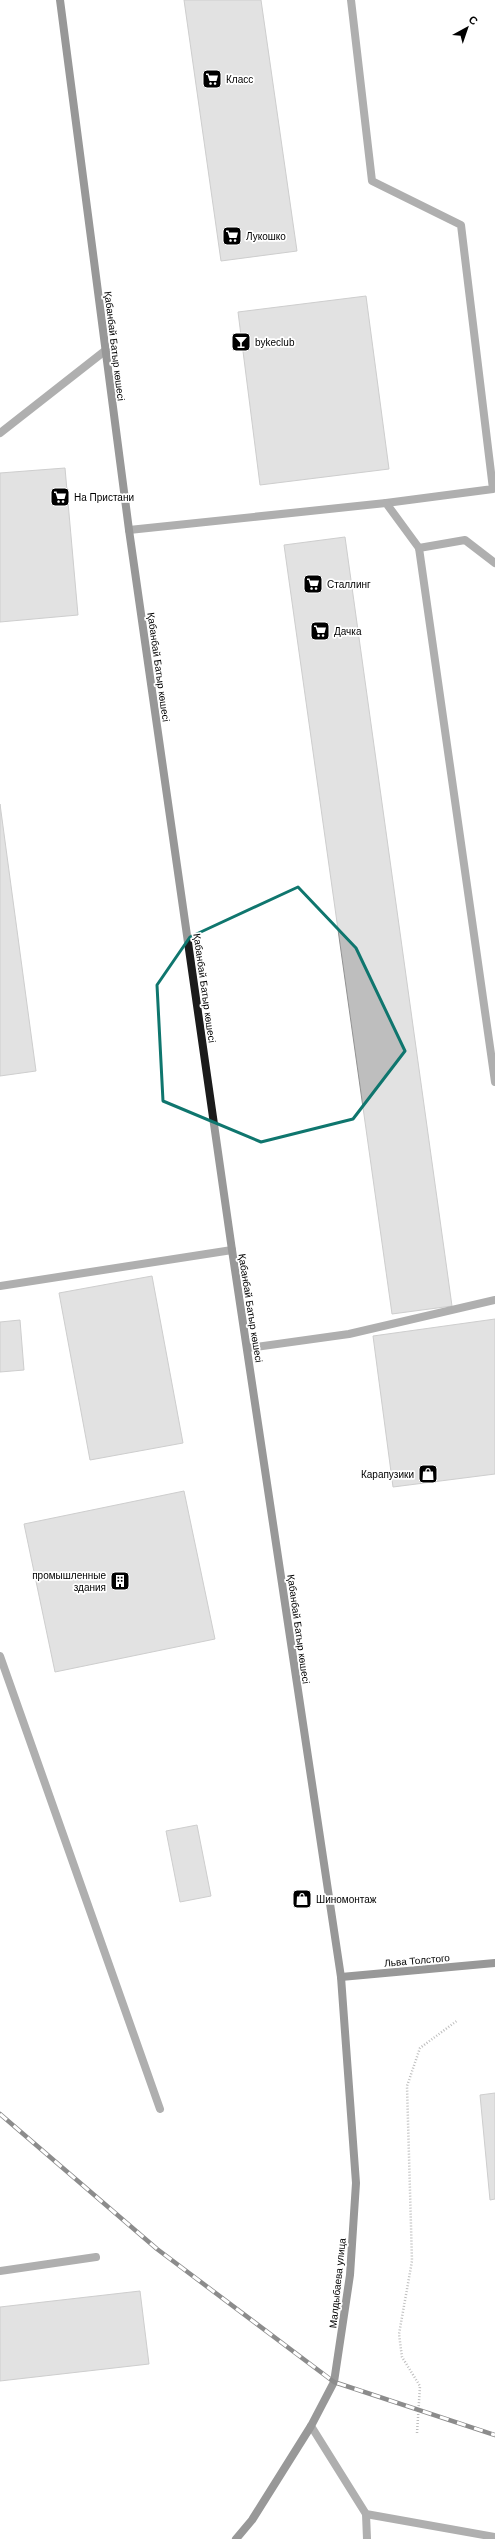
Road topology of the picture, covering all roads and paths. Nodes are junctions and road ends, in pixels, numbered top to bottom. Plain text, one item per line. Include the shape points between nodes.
1 (60, 0) edge
2 (351, 0) edge
3 (106, 350) junction
4 (0, 433) edge
5 (386, 503) junction
6 (129, 530) junction
7 (419, 548) junction
8 (495, 564) edge
9 (495, 1082) edge
10 (232, 1250) junction
11 (0, 1286) edge
12 (495, 1300) edge
13 (248, 1348) junction
14 (0, 1656) edge
15 (495, 1963) edge
16 (341, 1977) junction
17 (458, 2020) dead end
18 (160, 2109) dead end
19 (96, 2257) dead end
20 (0, 2271) edge
21 (311, 2426) junction
22 (417, 2433) dead end
23 (366, 2514) junction
24 (495, 2537) edge
25 (236, 2539) edge
26 (367, 2539) edge

1 - 3 main road, Қабанбай Батыр көшесі
2 - 5 lane via 372,181 461,224 493,489
3 - 4 lane
3 - 6 main road, Қабанбай Батыр көшесі
5 - 6 lane
5 - 7 lane
6 - 10 main road, Қабанбай Батыр көшесі
7 - 8 lane via 464,540
7 - 9 lane
10 - 11 lane
10 - 13 main road, Қабанбай Батыр көшесі
12 - 13 lane via 350,1334
13 - 16 main road, Қабанбай Батыр көшесі
14 - 18 lane
15 - 16 main road, Льва Толстого
16 - 21 main road, Малдыбаева улица via 356,2183 350,2275 334,2382
17 - 22 path via 420,2048 407,2086 412,2261 399,2334 402,2357 420,2386
19 - 20 lane
21 - 23 lane
21 - 25 main road, Малдыбаева улица via 252,2520
23 - 24 lane
23 - 26 lane

